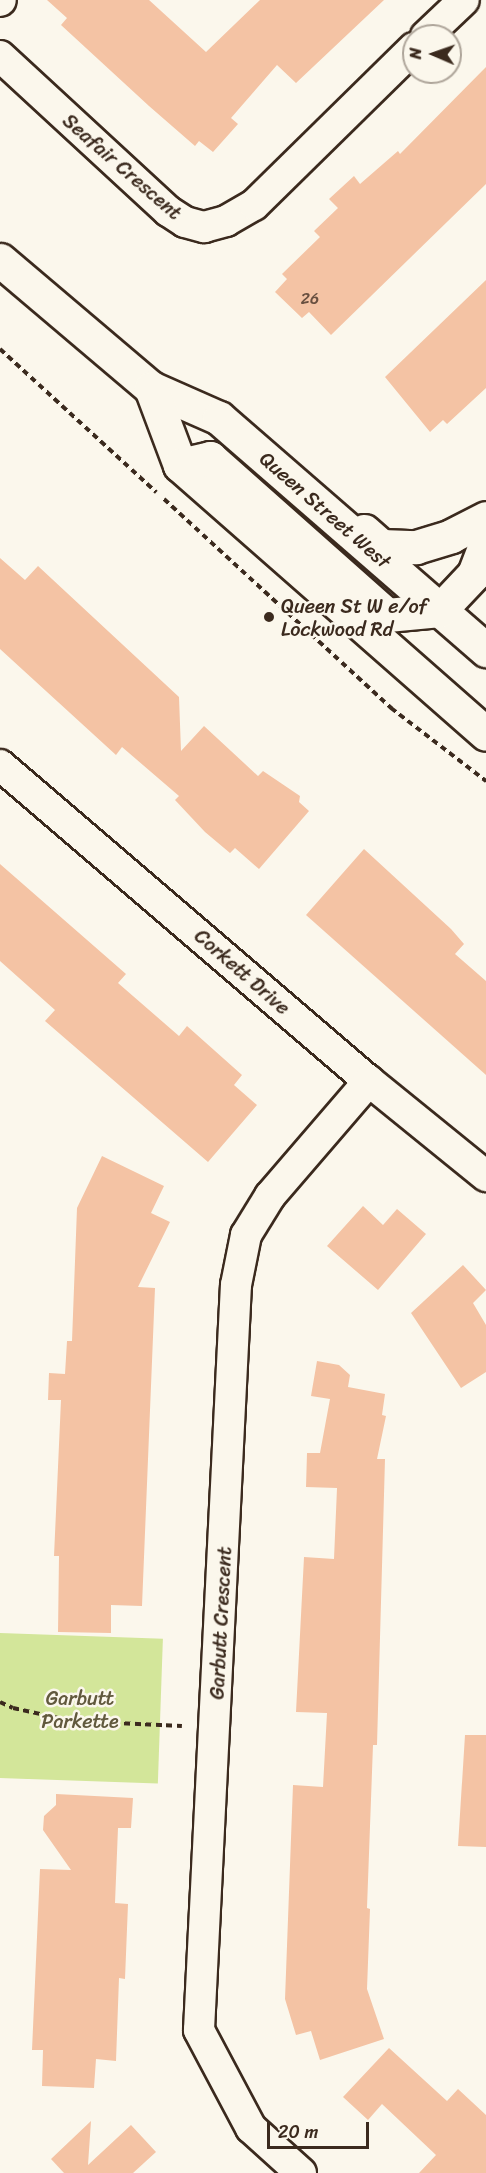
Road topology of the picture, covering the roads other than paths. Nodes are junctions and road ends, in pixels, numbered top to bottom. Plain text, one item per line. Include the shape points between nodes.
1 (464, 0) edge
2 (439, 24) edge
3 (0, 56) edge
4 (402, 60) edge
5 (0, 260) edge
6 (151, 388) junction
7 (180, 465) junction
8 (285, 475) junction
9 (486, 518) edge
10 (486, 542) edge
11 (440, 610) junction
12 (486, 650) edge
13 (486, 734) edge
14 (0, 765) edge
15 (369, 1082) junction
16 (486, 1176) edge
17 (300, 2173) edge

1 - 2 street
3 - 4 street, Seafair Crescent via 168,211 185,222 204,227 226,221 254,205
5 - 6 main road, Queen Street West
6 - 7 main road, Queen Street West
6 - 8 main road, Queen Street West via 219,418
7 - 11 main road via 210,458 387,615
7 - 13 main road, Queen Street West
8 - 9 main road via 307,481 381,546 416,547 451,536
8 - 11 main road, Queen Street West
10 - 11 main road via 474,574
11 - 12 main road, Queen Street West
14 - 15 street, Corkett Drive
15 - 16 street, Corkett Drive
15 - 17 street, Garbutt Crescent via 270,1196 246,1235 236,1285 199,2030 251,2128

